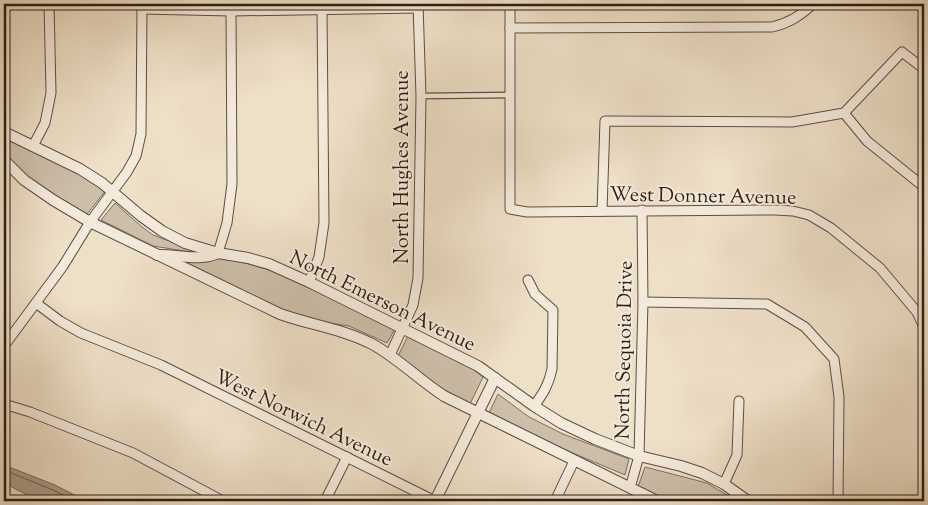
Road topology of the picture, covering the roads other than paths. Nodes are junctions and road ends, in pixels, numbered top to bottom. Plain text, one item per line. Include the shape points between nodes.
1 (49, 4) edge
2 (510, 4) edge
3 (813, 4) edge
4 (142, 6) edge
5 (418, 6) edge
6 (322, 9) junction
7 (231, 10) junction
8 (510, 28) junction
9 (924, 70) edge
10 (510, 95) junction
11 (420, 96) junction
12 (844, 113) junction
13 (4, 132) edge
14 (33, 146) junction
15 (4, 160) edge
16 (924, 188) edge
17 (114, 192) junction
18 (642, 210) junction
19 (602, 211) junction
20 (90, 222) junction
21 (218, 253) junction
22 (156, 255) junction
23 (528, 280) dead end
24 (309, 282) junction
25 (643, 302) junction
26 (36, 303) junction
27 (921, 310) edge
28 (403, 327) junction
29 (924, 327) edge
30 (4, 346) edge
31 (390, 355) junction
32 (495, 378) junction
33 (739, 401) dead end
34 (4, 404) edge
35 (534, 406) junction
36 (477, 413) junction
37 (639, 456) junction
38 (347, 458) junction
39 (574, 461) junction
40 (724, 484) junction
41 (630, 488) junction
42 (223, 501) edge
43 (325, 501) edge
44 (435, 501) edge
45 (555, 501) edge
46 (657, 501) edge
47 (748, 501) edge
48 (838, 501) edge

1 - 14 street via 51,93 45,122
2 - 8 street
3 - 8 street via 799,17 772,27
4 - 7 street
4 - 17 street via 141,134 136,156
5 - 6 street
5 - 11 street, North Hughes Avenue
6 - 7 street
6 - 24 street via 324,224 319,257
7 - 21 street via 232,184 227,223
8 - 10 street
9 - 12 street via 902,52
10 - 11 lane
10 - 19 street, West Donner Avenue via 510,209 527,212
11 - 28 street, North Hughes Avenue via 418,278 413,305
12 - 16 street via 867,141
12 - 19 street via 792,122 605,121
13 - 14 street, North Emerson Avenue
14 - 17 street, North Emerson Avenue via 80,169
15 - 20 street via 24,180
17 - 20 street
17 - 21 street, North Emerson Avenue via 162,231 185,243
18 - 19 street, West Donner Avenue
18 - 25 street, North Sequoia Drive
18 - 27 street, West Donner Avenue via 775,210 810,215 880,268
20 - 22 street
20 - 26 street
21 - 22 street via 202,258
21 - 24 street, North Emerson Avenue via 269,264
22 - 31 street via 280,314 348,333
23 - 35 street via 535,294 553,310 552,369 546,390
24 - 28 street, North Emerson Avenue
25 - 37 street, North Sequoia Drive
25 - 48 street via 767,304 805,327 834,359 838,397
26 - 30 street
26 - 38 street, West Norwich Avenue via 81,333 161,365
27 - 29 street, West Donner Avenue
28 - 31 street, North Hughes Avenue
28 - 32 street, North Emerson Avenue
31 - 36 street via 427,385
32 - 35 street, North Emerson Avenue
32 - 36 street, West Norwich Avenue
33 - 40 street via 737,455
34 - 42 street via 133,453
35 - 37 street, North Emerson Avenue via 561,423
36 - 39 street
36 - 44 street, West Norwich Avenue
37 - 40 street, North Emerson Avenue via 681,466
37 - 41 street, North Sequoia Drive
38 - 43 street
38 - 44 street, West Norwich Avenue
39 - 41 street
39 - 45 street
40 - 47 street, North Emerson Avenue
41 - 46 street

